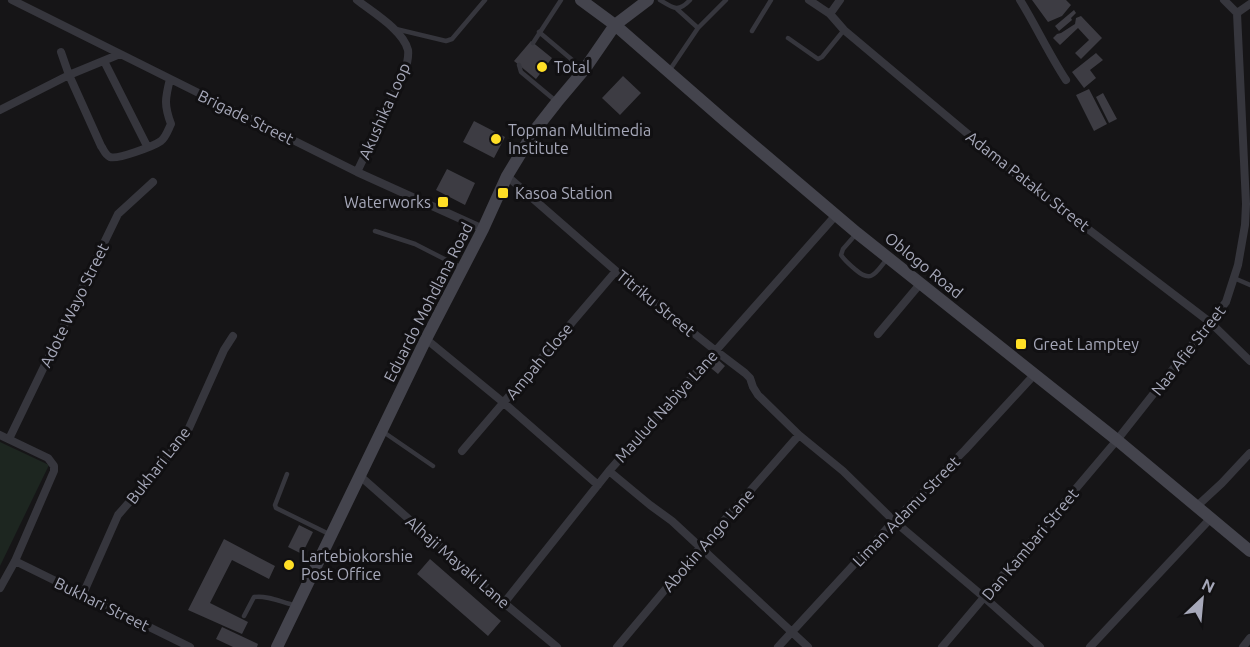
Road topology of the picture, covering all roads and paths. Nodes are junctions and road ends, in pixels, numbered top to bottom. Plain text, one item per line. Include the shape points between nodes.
1 (12, 0) edge
2 (357, 0) edge
3 (485, 0) edge
4 (561, 0) edge
5 (581, 0) edge
6 (648, 0) edge
7 (660, 0) edge
8 (690, 0) edge
9 (726, 0) edge
10 (771, 0) edge
11 (809, 0) edge
12 (840, 0) edge
13 (1020, 0) edge
14 (1224, 0) edge
15 (1250, 4) edge
16 (677, 9) junction
17 (1237, 13) junction
18 (830, 14) junction
19 (615, 25) junction
20 (698, 28) junction
21 (394, 29) junction
22 (844, 30) junction
23 (752, 31) dead end
24 (539, 33) junction
25 (788, 38) dead end
26 (533, 43) dead end
27 (61, 52) dead end
28 (120, 54) junction
29 (104, 61) junction
30 (519, 65) dead end
31 (584, 70) junction
32 (669, 71) junction
33 (69, 75) junction
34 (170, 79) junction
35 (1066, 80) dead end
36 (556, 102) junction
37 (1, 108) edge
38 (147, 146) junction
39 (357, 172) junction
40 (507, 176) junction
41 (153, 182) dead end
42 (1248, 203) edge
43 (836, 215) junction
44 (483, 229) junction
45 (375, 231) dead end
46 (857, 233) junction
47 (888, 258) junction
48 (462, 269) junction
49 (616, 271) junction
50 (1234, 278) junction
51 (920, 284) junction
52 (1250, 285) edge
53 (1211, 323) junction
54 (878, 334) dead end
55 (233, 336) dead end
56 (426, 339) junction
57 (716, 351) junction
58 (1250, 361) edge
59 (1034, 375) junction
60 (504, 403) junction
61 (382, 430) junction
62 (0, 435) edge
63 (799, 435) junction
64 (9, 439) junction
65 (1116, 440) junction
66 (462, 451) dead end
67 (1250, 453) edge
68 (433, 466) dead end
69 (609, 471) junction
70 (287, 474) dead end
71 (360, 476) junction
72 (598, 485) junction
73 (1196, 507) junction
74 (1210, 519) junction
75 (894, 521) junction
76 (332, 535) junction
77 (700, 548) junction
78 (1250, 551) edge
79 (15, 561) junction
80 (0, 588) edge
81 (83, 594) junction
82 (985, 598) junction
83 (504, 603) junction
84 (297, 606) junction
85 (244, 616) dead end
86 (791, 632) junction
87 (1250, 638) edge
88 (190, 647) edge
89 (277, 647) edge
90 (557, 647) edge
91 (617, 647) edge
92 (778, 647) edge
93 (808, 647) edge
94 (942, 647) edge
95 (1040, 647) edge
96 (1090, 647) edge
97 (1243, 647) edge

1 - 28 street, Brigade Street
2 - 21 street, Akushika Loop
3 - 21 lane via 452,39
4 - 24 lane
5 - 19 main road, Oblogo Road
6 - 19 main road, Eduardo Mohdlana Road
7 - 16 lane
8 - 16 lane
9 - 20 lane
10 - 23 lane
11 - 18 street, Adama Pataku Street
12 - 18 street
13 - 35 street
14 - 17 street
15 - 17 street
16 - 20 lane
17 - 42 street, Naa Afie Street
18 - 22 street, Adama Pataku Street
19 - 31 main road, Eduardo Mohdlana Road
19 - 32 main road, Oblogo Road
20 - 32 lane
21 - 39 street, Akushika Loop via 403,39 409,57
22 - 25 lane via 818,59
22 - 53 street, Adama Pataku Street via 1012,171
24 - 26 lane
24 - 31 lane
27 - 33 street
28 - 29 street
28 - 34 street, Brigade Street
29 - 33 street
29 - 38 street
30 - 36 lane via 521,72
31 - 36 main road, Eduardo Mohdlana Road
32 - 43 main road, Oblogo Road
33 - 37 street
33 - 38 street via 106,155 123,157
34 - 38 street via 166,110 171,124 161,141
34 - 39 street, Brigade Street
36 - 40 main road, Eduardo Mohdlana Road
39 - 44 street, Brigade Street
40 - 44 main road, Eduardo Mohdlana Road
40 - 49 street, Titriku Street
41 - 64 street, Adote Wayo Street via 118,214
42 - 50 street, Naa Afie Street
43 - 46 main road, Oblogo Road
43 - 57 street, Maulud Nabiya Lane
44 - 48 main road, Eduardo Mohdlana Road
45 - 48 lane via 416,244
46 - 47 main road, Oblogo Road
46 - 47 lane via 843,249 843,260 867,277
47 - 51 main road, Oblogo Road
48 - 56 main road, Eduardo Mohdlana Road
49 - 57 street, Titriku Street
49 - 60 street, Ampah Close
50 - 52 lane
50 - 53 street, Naa Afie Street via 1226,302
51 - 54 street
51 - 59 main road, Oblogo Road
53 - 58 street, Adama Pataku Street
53 - 65 street, Naa Afie Street
55 - 81 street, Bukhari Lane via 189,428 118,515
56 - 60 street
56 - 61 main road, Eduardo Mohdlana Road
57 - 63 street, Titriku Street via 750,378 758,394
57 - 69 street, Maulud Nabiya Lane
59 - 65 main road, Oblogo Road
59 - 75 street, Liman Adamu Street
60 - 66 street, Ampah Close
60 - 72 street
61 - 68 lane
61 - 71 main road, Eduardo Mohdlana Road
62 - 64 street
63 - 75 street, Titriku Street
63 - 77 street, Abokin Ango Lane
64 - 79 street via 48,458 54,466
65 - 73 main road, Oblogo Road
65 - 82 street, Dan Kambari Street
67 - 73 street
69 - 72 street, Maulud Nabiya Lane
69 - 77 street
70 - 76 lane via 276,508
71 - 76 main road, Eduardo Mohdlana Road
71 - 83 street, Alhaji Mayaki Lane
72 - 83 street, Maulud Nabiya Lane
73 - 74 main road, Oblogo Road
74 - 78 main road, Oblogo Road
74 - 96 street
75 - 82 street, Titriku Street
75 - 86 street, Liman Adamu Street
76 - 84 main road, Eduardo Mohdlana Road
77 - 86 street
77 - 91 street, Abokin Ango Lane
79 - 80 street
79 - 81 street, Bukhari Street
81 - 88 street, Bukhari Street
82 - 94 street, Dan Kambari Street
82 - 95 street, Titriku Street
83 - 90 street, Alhaji Mayaki Lane
84 - 85 lane via 258,596
84 - 89 main road, Eduardo Mohdlana Road
86 - 92 street, Liman Adamu Street
86 - 93 street
87 - 97 street

